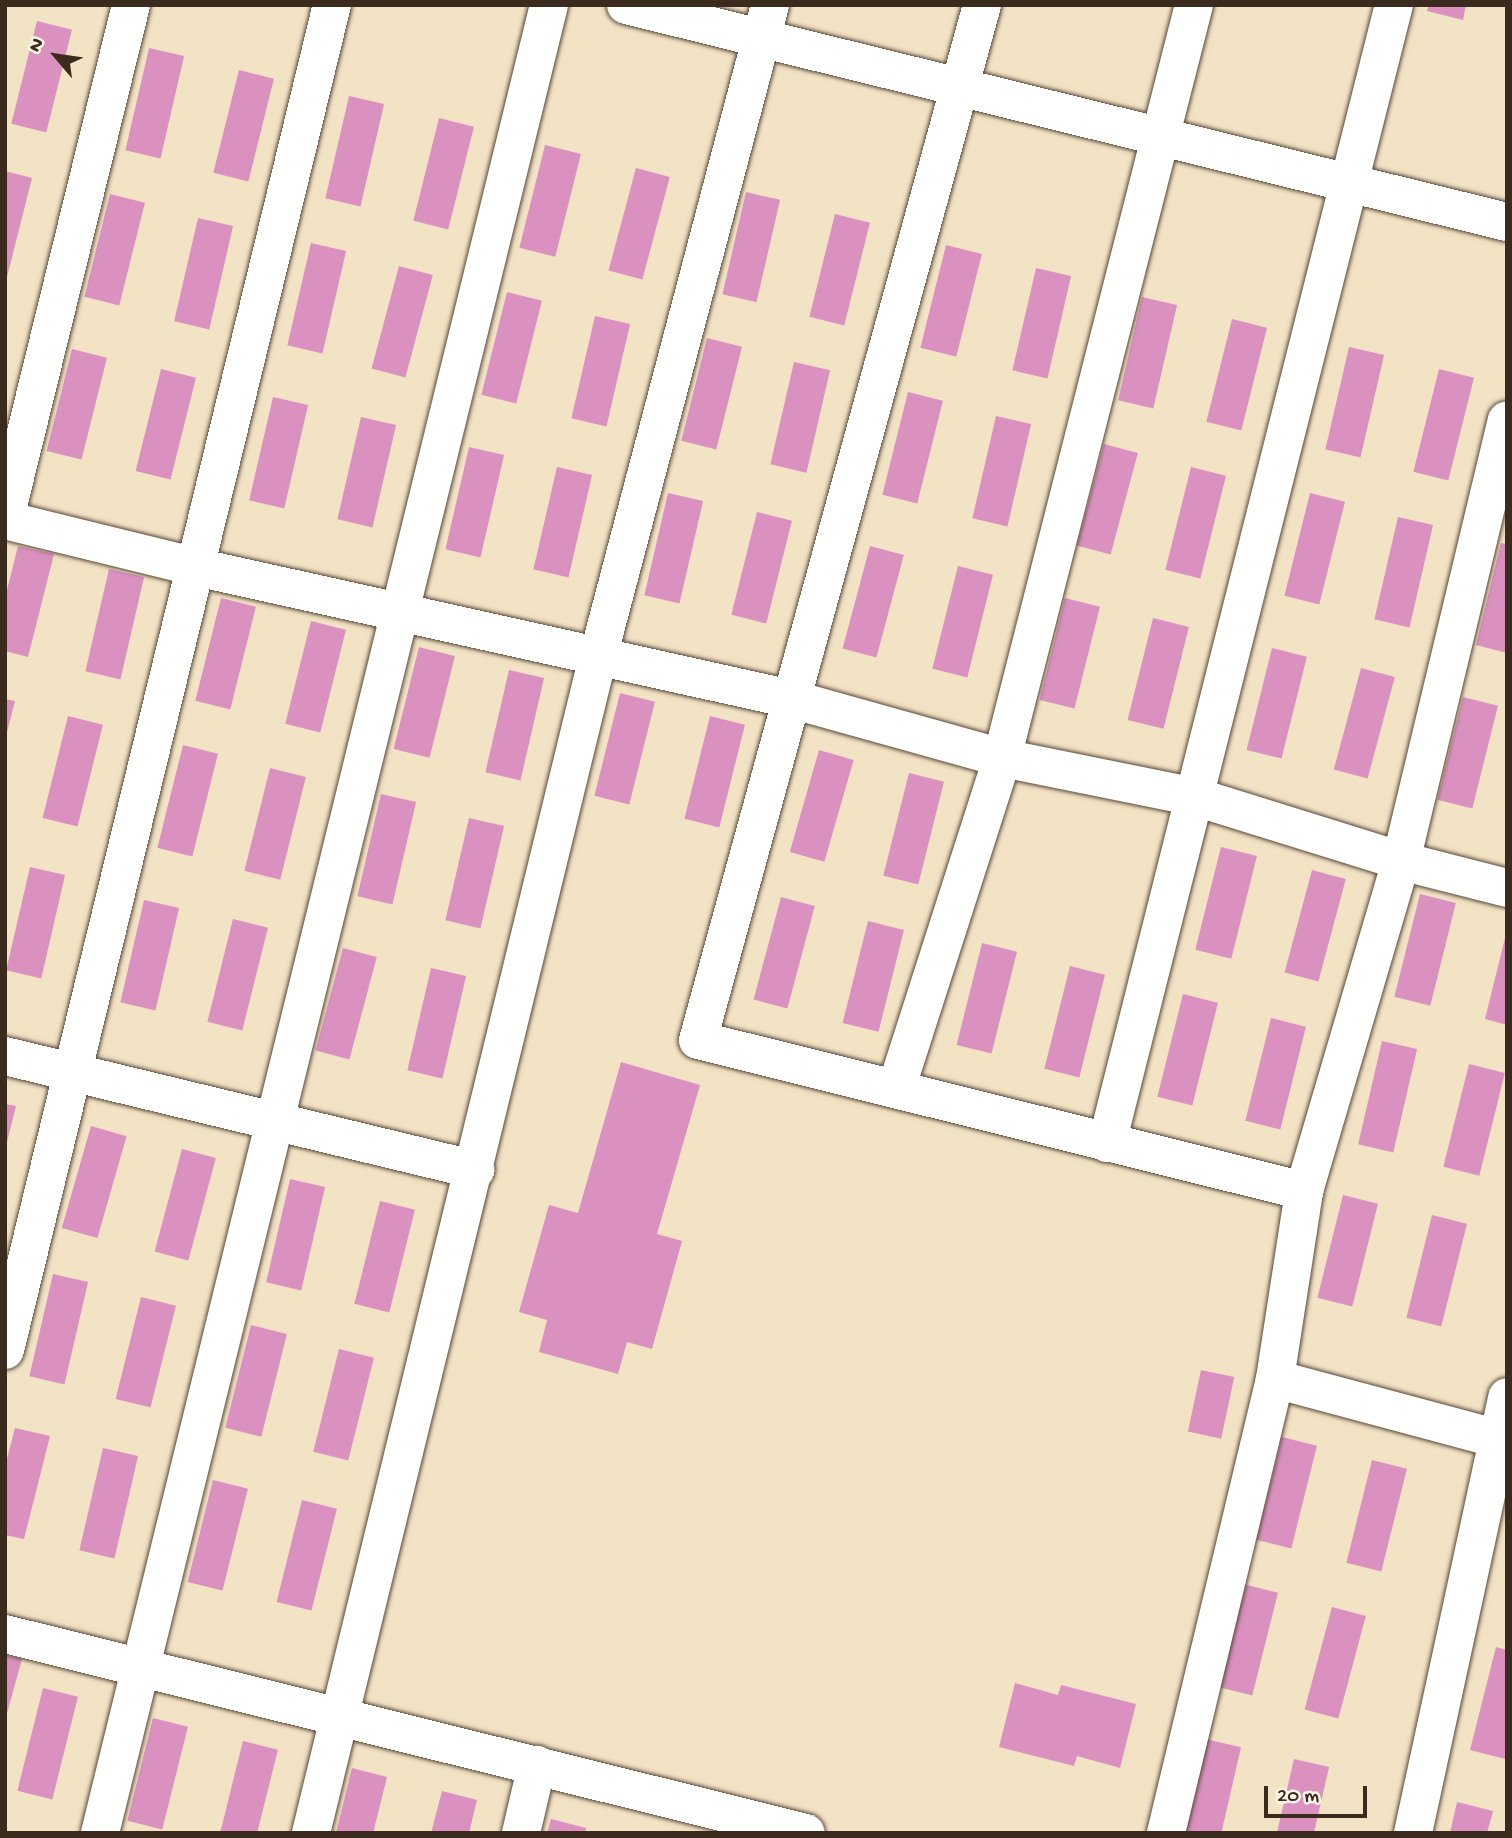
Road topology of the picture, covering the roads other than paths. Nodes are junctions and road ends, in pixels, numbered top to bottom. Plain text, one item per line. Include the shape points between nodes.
1 (131, 5) edge
2 (332, 5) edge
3 (549, 5) edge
4 (626, 5) edge
5 (982, 5) edge
6 (1194, 5) edge
7 (1394, 5) edge
8 (766, 22) edge
9 (962, 88) junction
10 (1162, 139) junction
11 (1349, 181) junction
12 (1507, 222) edge
13 (1507, 421) edge
14 (5, 519) edge
15 (196, 568) junction
16 (397, 612) junction
17 (598, 657) junction
18 (791, 699) junction
19 (1002, 758) junction
20 (1196, 797) junction
21 (1401, 861) junction
22 (1507, 888) edge
23 (5, 1056) edge
24 (75, 1071) junction
25 (896, 1089) junction
26 (277, 1121) junction
27 (1107, 1143) junction
28 (475, 1170) junction
29 (1304, 1191) junction
30 (5, 1350) edge
31 (1275, 1379) junction
32 (1507, 1397) edge
33 (1502, 1439) edge
34 (5, 1634) edge
35 (142, 1667) junction
36 (341, 1714) junction
37 (537, 1765) junction
38 (734, 1824) edge
39 (100, 1833) edge
40 (311, 1833) edge
41 (521, 1833) edge
42 (806, 1833) edge
43 (1166, 1833) edge
44 (1413, 1833) edge

1 - 14 street
2 - 15 street
3 - 16 street
4 - 8 street
5 - 9 street
6 - 10 street
7 - 11 street
8 - 9 street
8 - 17 street
9 - 10 street
9 - 18 street
10 - 11 street
10 - 19 street
11 - 12 street
11 - 20 street
13 - 21 street
14 - 15 street
15 - 16 street
15 - 24 street
16 - 17 street
16 - 26 street
17 - 18 street
17 - 28 street
18 - 19 street
18 - 25 street via 698,1040
19 - 20 street
19 - 25 street
20 - 21 street
20 - 27 street
21 - 22 street
21 - 29 street
23 - 24 street
24 - 26 street
24 - 30 street
25 - 27 street
26 - 28 street
26 - 35 street
27 - 29 street
28 - 36 street
29 - 31 street
31 - 33 street
31 - 43 street
32 - 33 street
33 - 44 street
34 - 35 street
35 - 36 street
35 - 39 street
36 - 37 street
36 - 40 street
37 - 38 street
37 - 41 street
38 - 42 street

